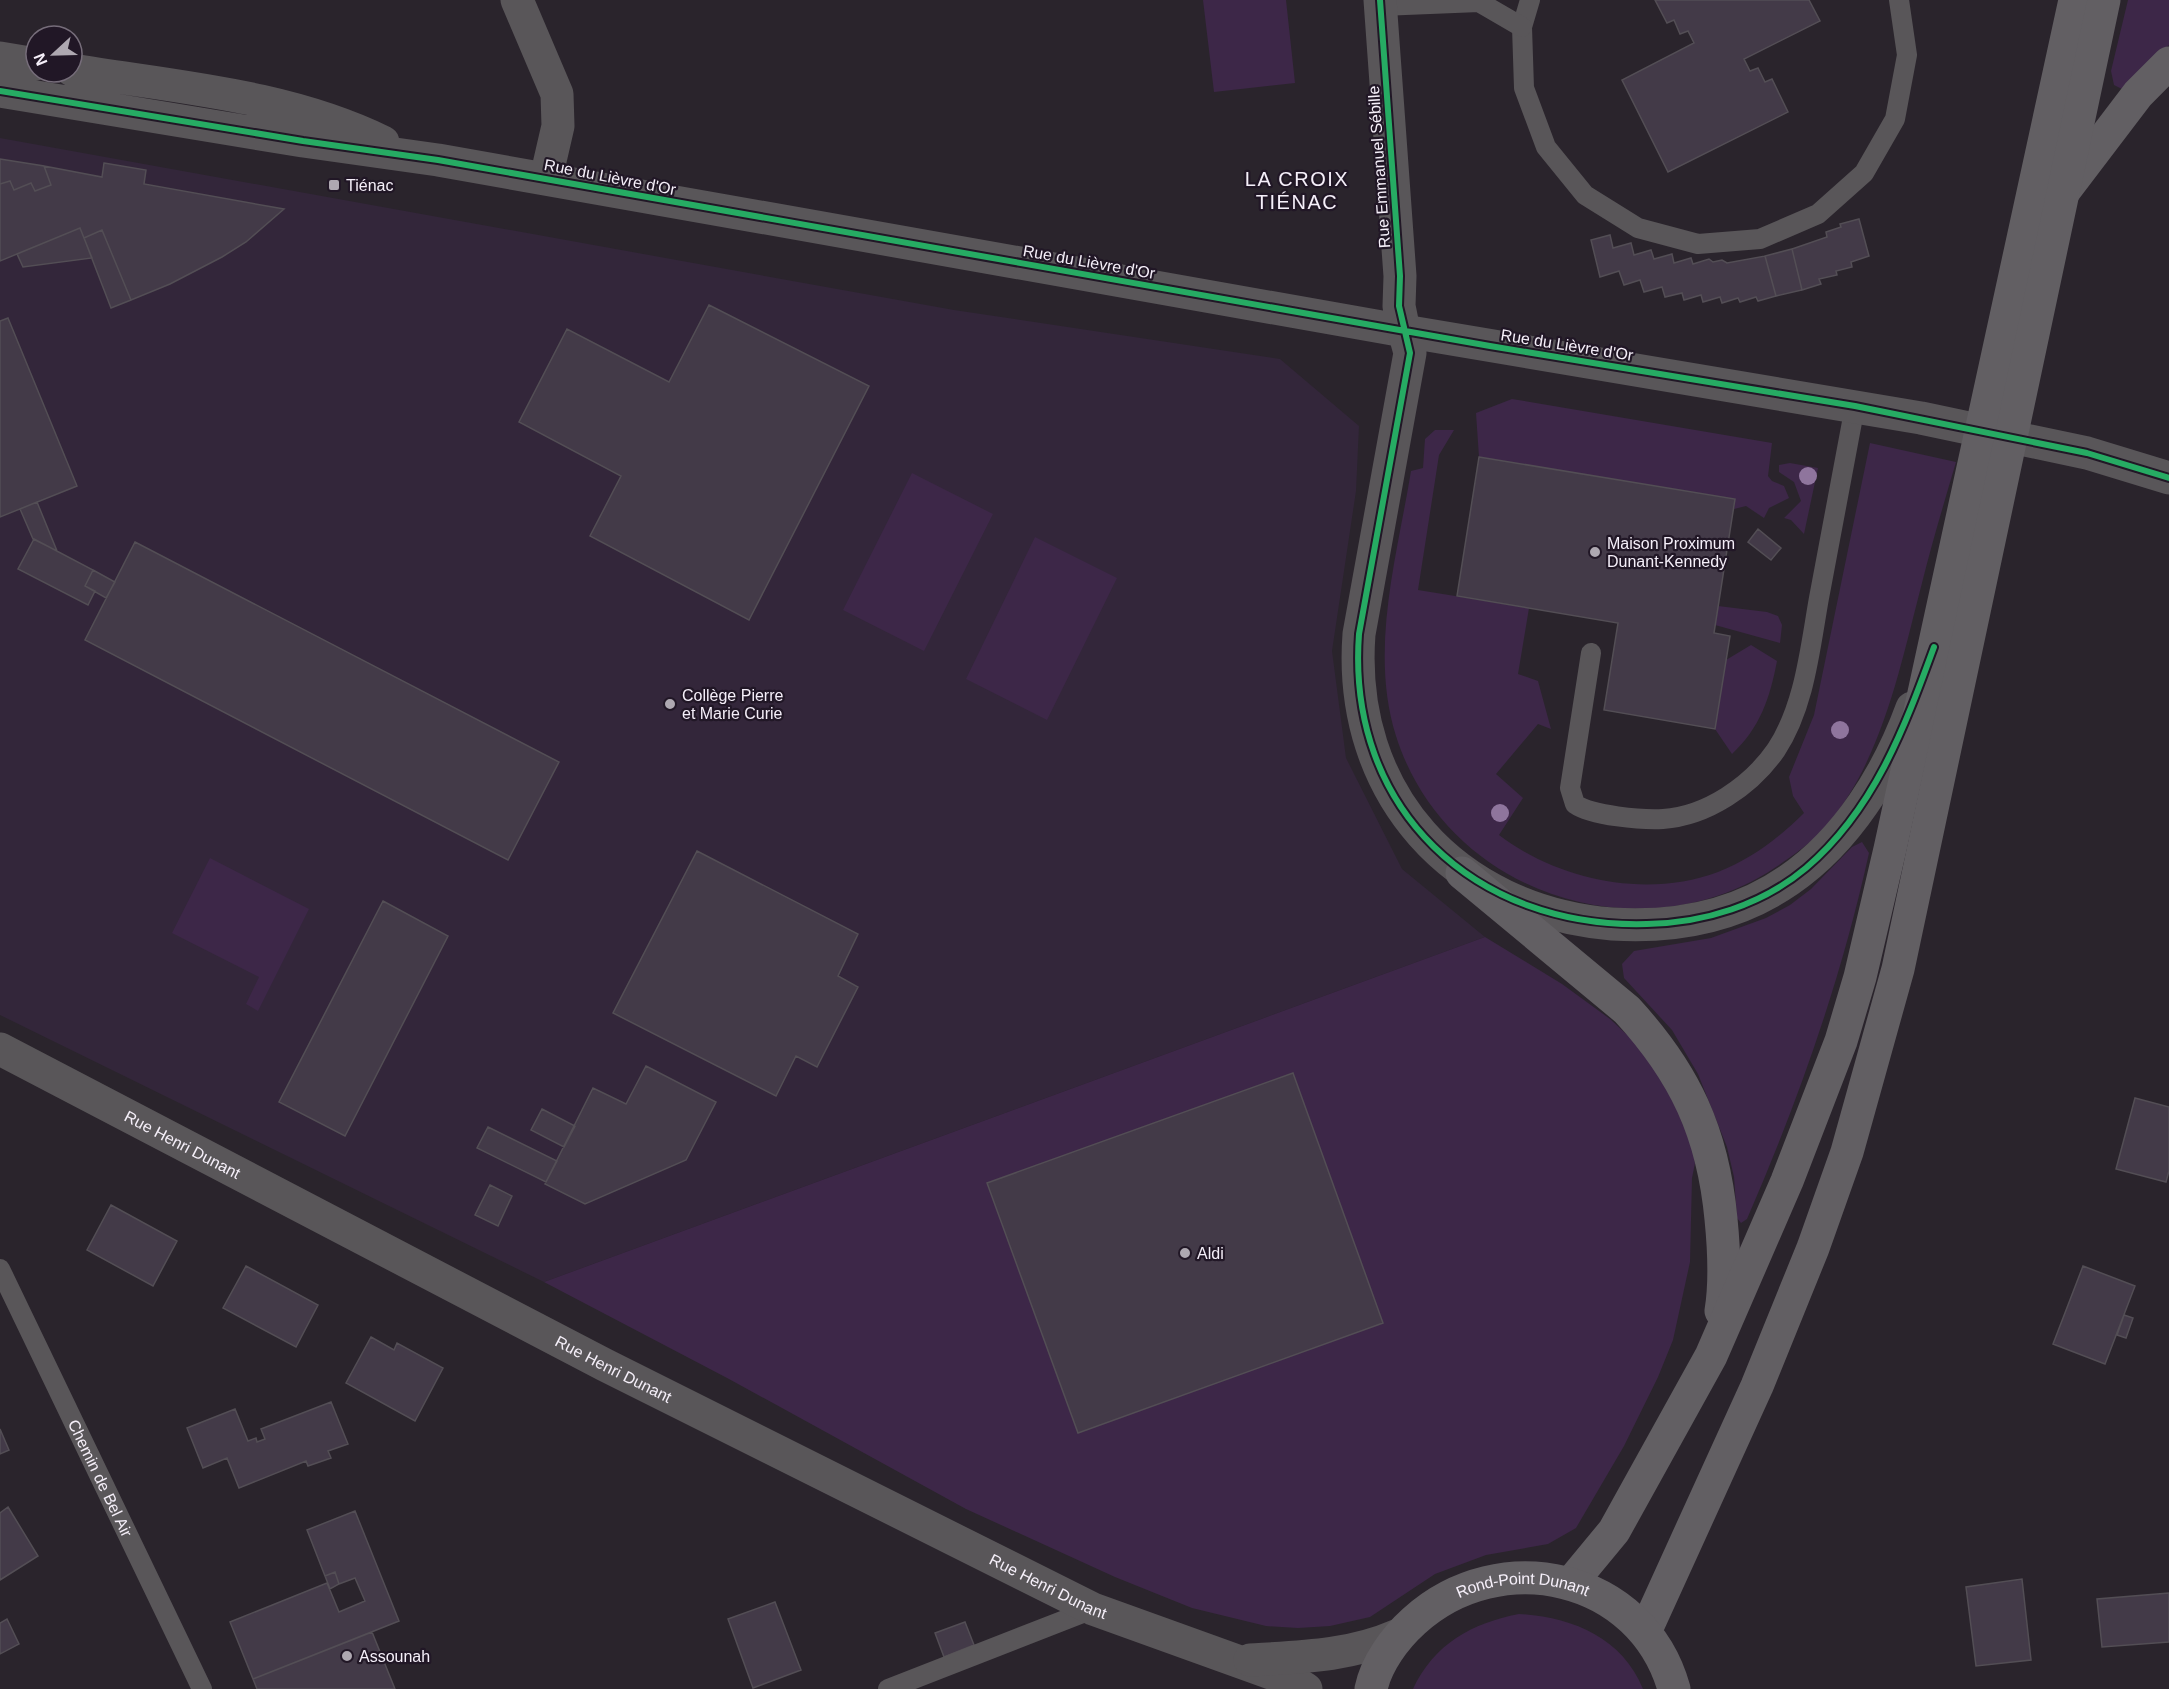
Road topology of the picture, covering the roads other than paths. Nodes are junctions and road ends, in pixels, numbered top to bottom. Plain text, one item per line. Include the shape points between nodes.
1 (517, 0) edge
2 (1530, 0) edge
3 (1899, 0) edge
4 (2075, 0) edge
5 (2104, 0) edge
6 (1380, 3) edge
7 (1522, 27) junction
8 (0, 58) edge
9 (24, 62) edge
10 (2169, 63) edge
11 (84, 72) edge
12 (0, 91) edge
13 (438, 160) junction
14 (546, 178) junction
15 (2061, 196) junction
16 (1404, 331) junction
17 (1855, 406) junction
18 (2010, 437) junction
19 (2087, 453) junction
20 (2169, 458) edge
21 (2169, 478) edge
22 (1934, 648) junction
23 (1591, 653) dead end
24 (1462, 873) junction
25 (0, 1049) edge
26 (0, 1269) edge
27 (1710, 1356) junction
28 (1571, 1583) junction
29 (1093, 1609) junction
30 (1645, 1632) junction
31 (1398, 1635) junction
32 (1240, 1661) junction
33 (917, 1684) edge
34 (202, 1689) edge
35 (888, 1689) edge
36 (1306, 1689) edge
37 (1371, 1689) edge
38 (1674, 1689) edge

1 - 14 street via 557,94 558,126
2 - 7 lane
3 - 7 lane via 1907,55 1895,119 1864,173 1818,214 1760,239 1698,243 1638,228 1585,195 1546,147 1524,88
4 - 22 main road
5 - 15 main road
6 - 7 lane via 1479,2
6 - 16 street, Rue Emmanuel Sébille via 1399,306
8 - 9 street
10 - 15 main road via 2138,94
11 - 13 street, Rue du Lièvre d'Or via 301,111
12 - 13 street, Rue du Lièvre d'Or
13 - 14 street, Rue du Lièvre d'Or
14 - 16 street, Rue du Lièvre d'Or
15 - 18 main road
16 - 17 street, Rue du Lièvre d'Or
16 - 24 street, Rue Emmanuel Sébille via 1410,353 1359,633 1359,679 1369,733 1388,784 1429,843
17 - 18 street, Rue du Lièvre d'Or
17 - 23 lane via 1801,690 1776,748 1755,773 1719,801 1675,818 1640,819 1575,804 1570,788
18 - 19 street, Rue du Lièvre d'Or
18 - 30 main road via 1898,969 1848,1152 1757,1386
19 - 20 street, Rue du Lièvre d'Or
19 - 21 street, Rue du Lièvre d'Or
22 - 24 street, Rue Emmanuel Sébille via 1897,746 1856,813 1805,868 1747,903 1683,922 1599,923 1524,904
22 - 27 main road via 1860,977 1841,1041 1787,1181
24 - 27 main road via 1627,1010 1683,1083 1707,1140 1719,1196 1724,1274 1722,1308
25 - 29 street, Rue Henri Dunant via 604,1365
26 - 34 lane, Chemin de Bel Air
27 - 28 main road via 1614,1531
28 - 30 main road, Rond-Point Dunant via 1612,1603
28 - 31 main road, Rond-Point Dunant via 1524,1576 1477,1582 1433,1603
29 - 32 street, Rue Henri Dunant
29 - 33 lane
30 - 38 main road, Rond-Point Dunant via 1669,1671
31 - 32 street via 1339,1654
31 - 37 main road, Rond-Point Dunant via 1372,1680
32 - 36 street, Rue Henri Dunant
33 - 35 lane

